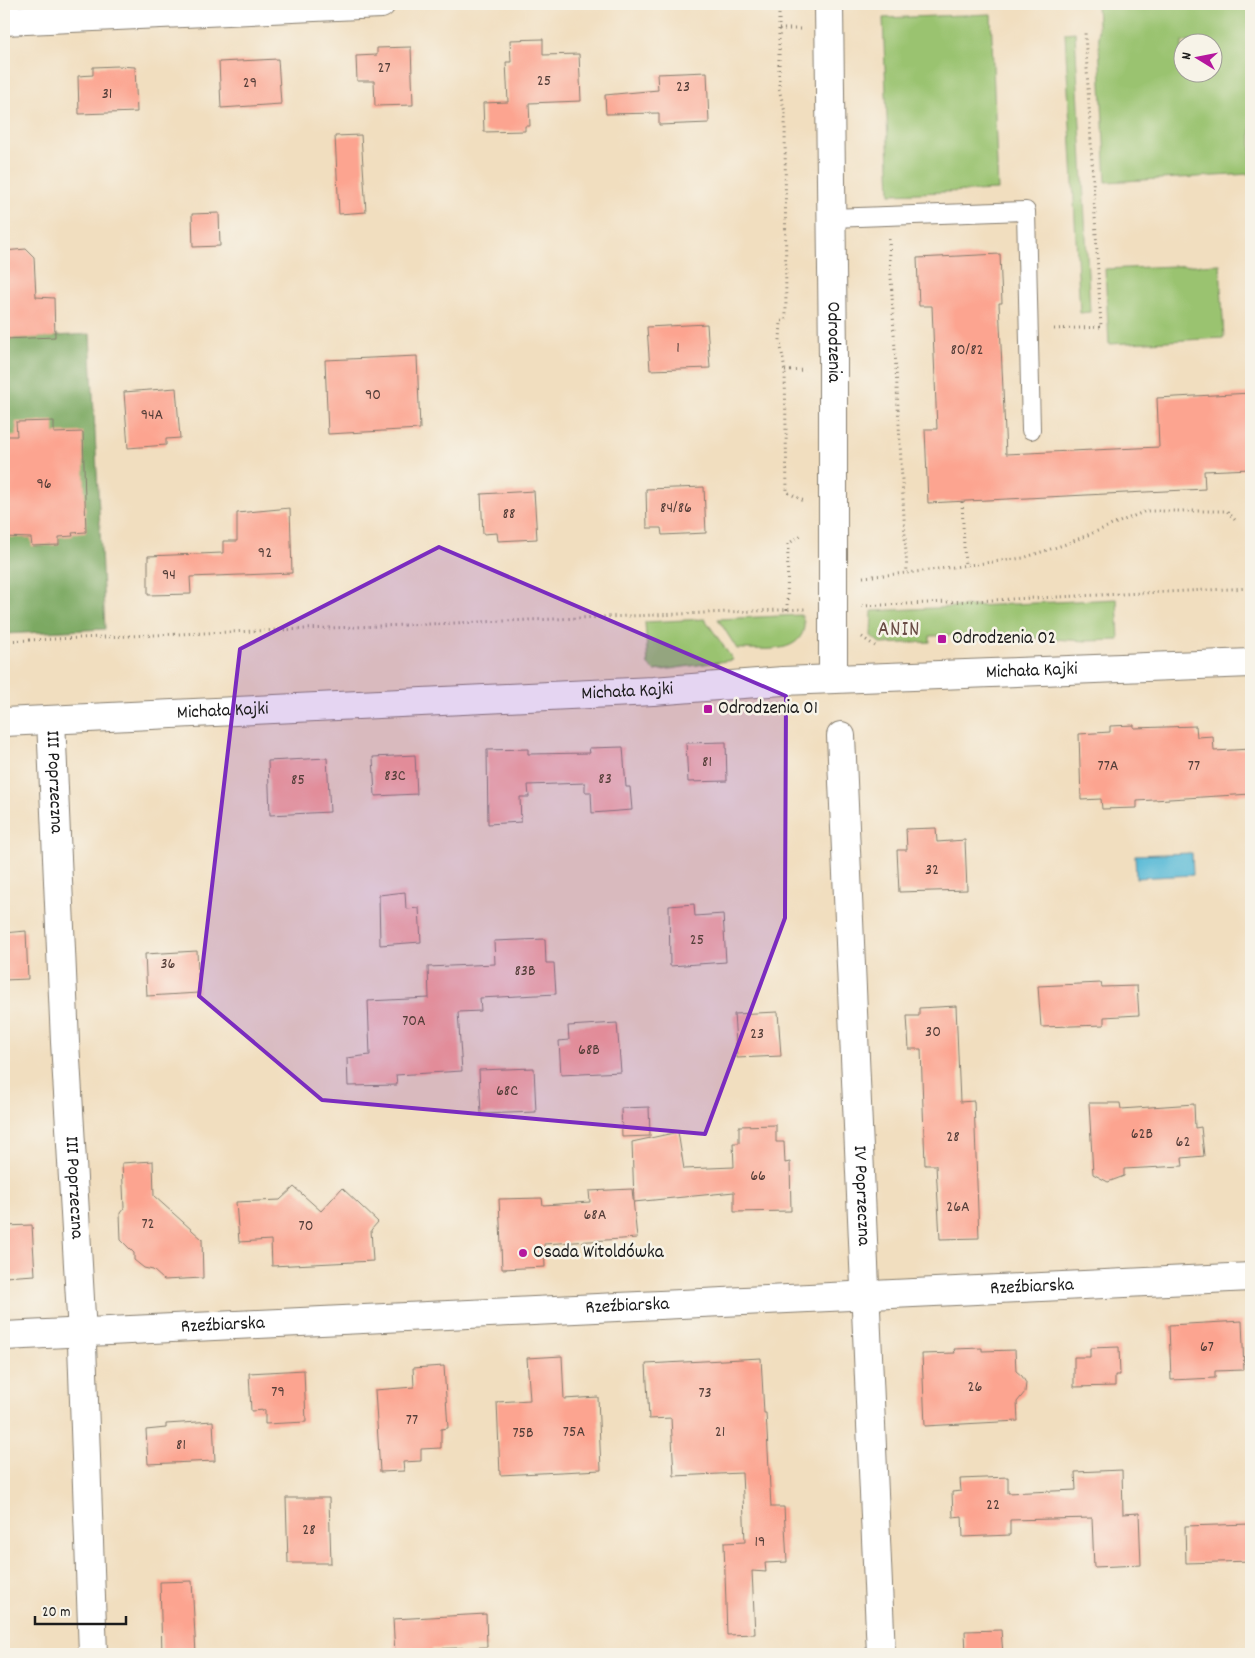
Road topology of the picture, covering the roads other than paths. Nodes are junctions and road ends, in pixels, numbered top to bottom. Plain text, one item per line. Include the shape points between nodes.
1 (380, 4) edge
2 (829, 4) edge
3 (4, 21) edge
4 (831, 218) junction
5 (1031, 430) dead end
6 (1251, 663) edge
7 (832, 679) junction
8 (51, 720) junction
9 (4, 722) edge
10 (841, 736) dead end
11 (1251, 1277) edge
12 (866, 1294) junction
13 (82, 1332) junction
14 (4, 1336) edge
15 (93, 1654) edge
16 (881, 1654) edge

1 - 3 street
2 - 4 street, Odrodzenia
4 - 5 lane via 1026,211
4 - 7 street, Odrodzenia
6 - 7 street, Michała Kajki
7 - 8 street, Michała Kajki via 652,691
8 - 9 street, Michała Kajki
8 - 13 street, III Poprzeczna
10 - 12 street, IV Poprzeczna
11 - 12 street, Rzeźbiarska
12 - 13 street, Rzeźbiarska
12 - 16 street, IV Poprzeczna
13 - 14 street, Rzeźbiarska
13 - 15 street, III Poprzeczna

